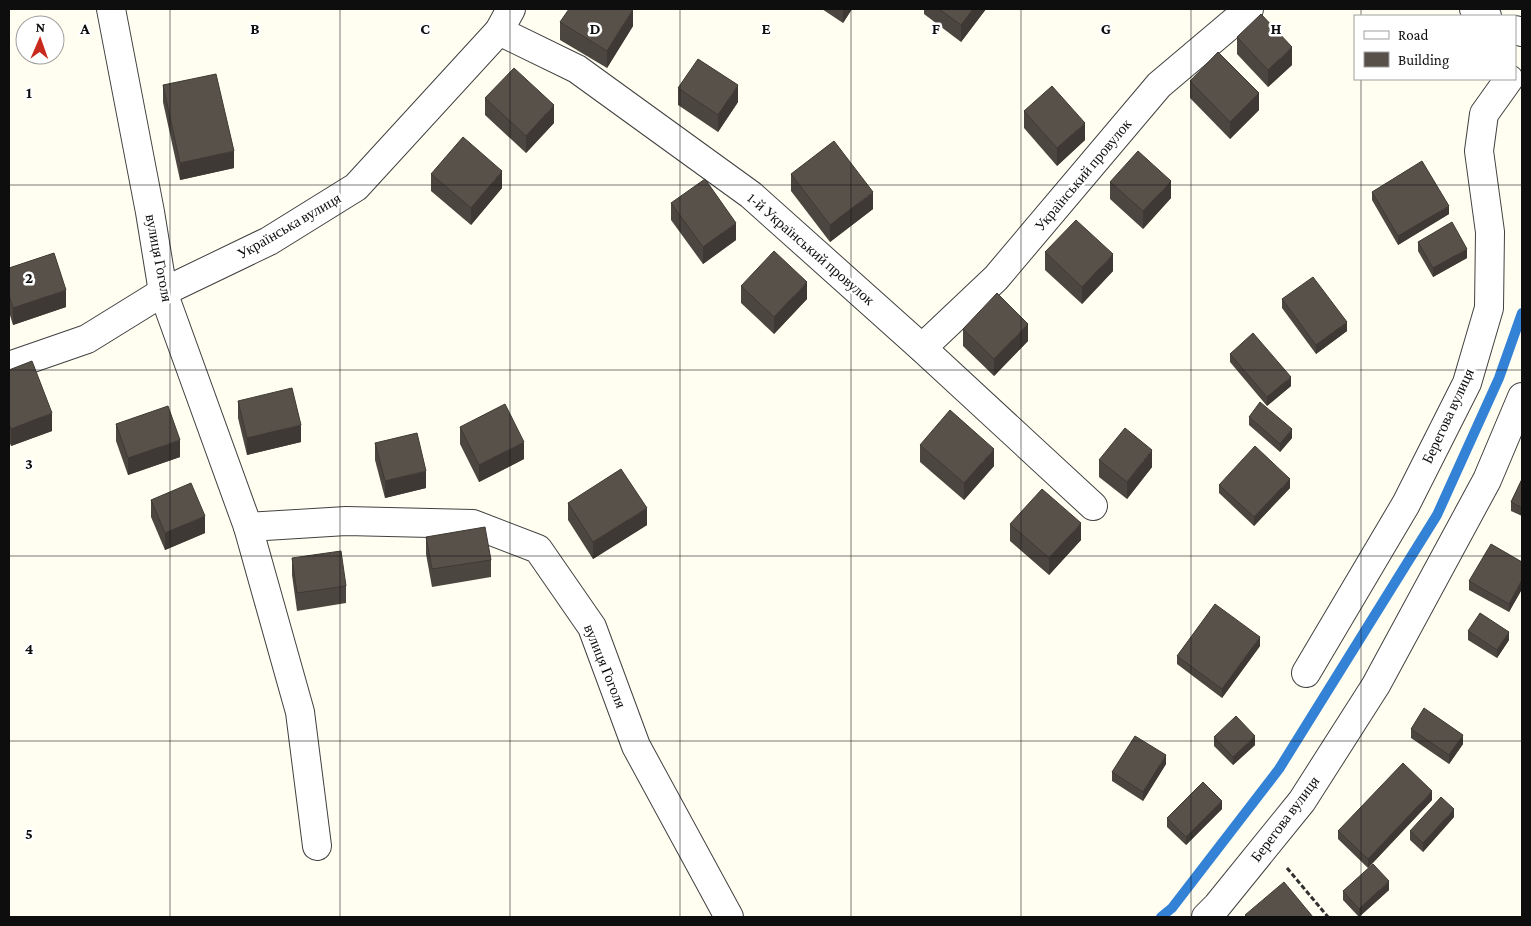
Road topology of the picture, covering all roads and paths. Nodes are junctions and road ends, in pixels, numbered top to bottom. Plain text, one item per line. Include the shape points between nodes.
1 (111, 9) edge
2 (1249, 9) edge
3 (1474, 9) edge
4 (1485, 15) edge
5 (505, 20) edge
6 (1508, 80) edge
7 (163, 292) junction
8 (922, 348) junction
9 (9, 366) edge
10 (1522, 397) edge
11 (1093, 506) dead end
12 (248, 527) junction
13 (1306, 673) dead end
14 (1267, 843) junction
15 (317, 846) dead end
16 (729, 917) edge
17 (1206, 917) edge
18 (1328, 917) edge

1 - 7 street, вулиця Гоголя
2 - 8 street, Український провулок via 1159,85 996,278
3 - 4 street
5 - 7 street, Українська вулиця via 356,187 269,241
5 - 8 street, 1-й Український провулок via 751,195
6 - 13 street, Берегова вулиця via 1484,114 1479,150 1490,232 1489,308 1467,383 1406,504
7 - 9 street, Українська вулиця via 87,339
7 - 12 street, вулиця Гоголя
8 - 11 street, 1-й Український провулок
10 - 14 street, Берегова вулиця via 1487,480 1376,685 1302,801
12 - 15 street, вулиця Гоголя via 300,712
12 - 16 street, вулиця Гоголя via 346,521 473,524 538,549 592,627 636,746
14 - 17 street, Берегова вулиця
14 - 18 path

